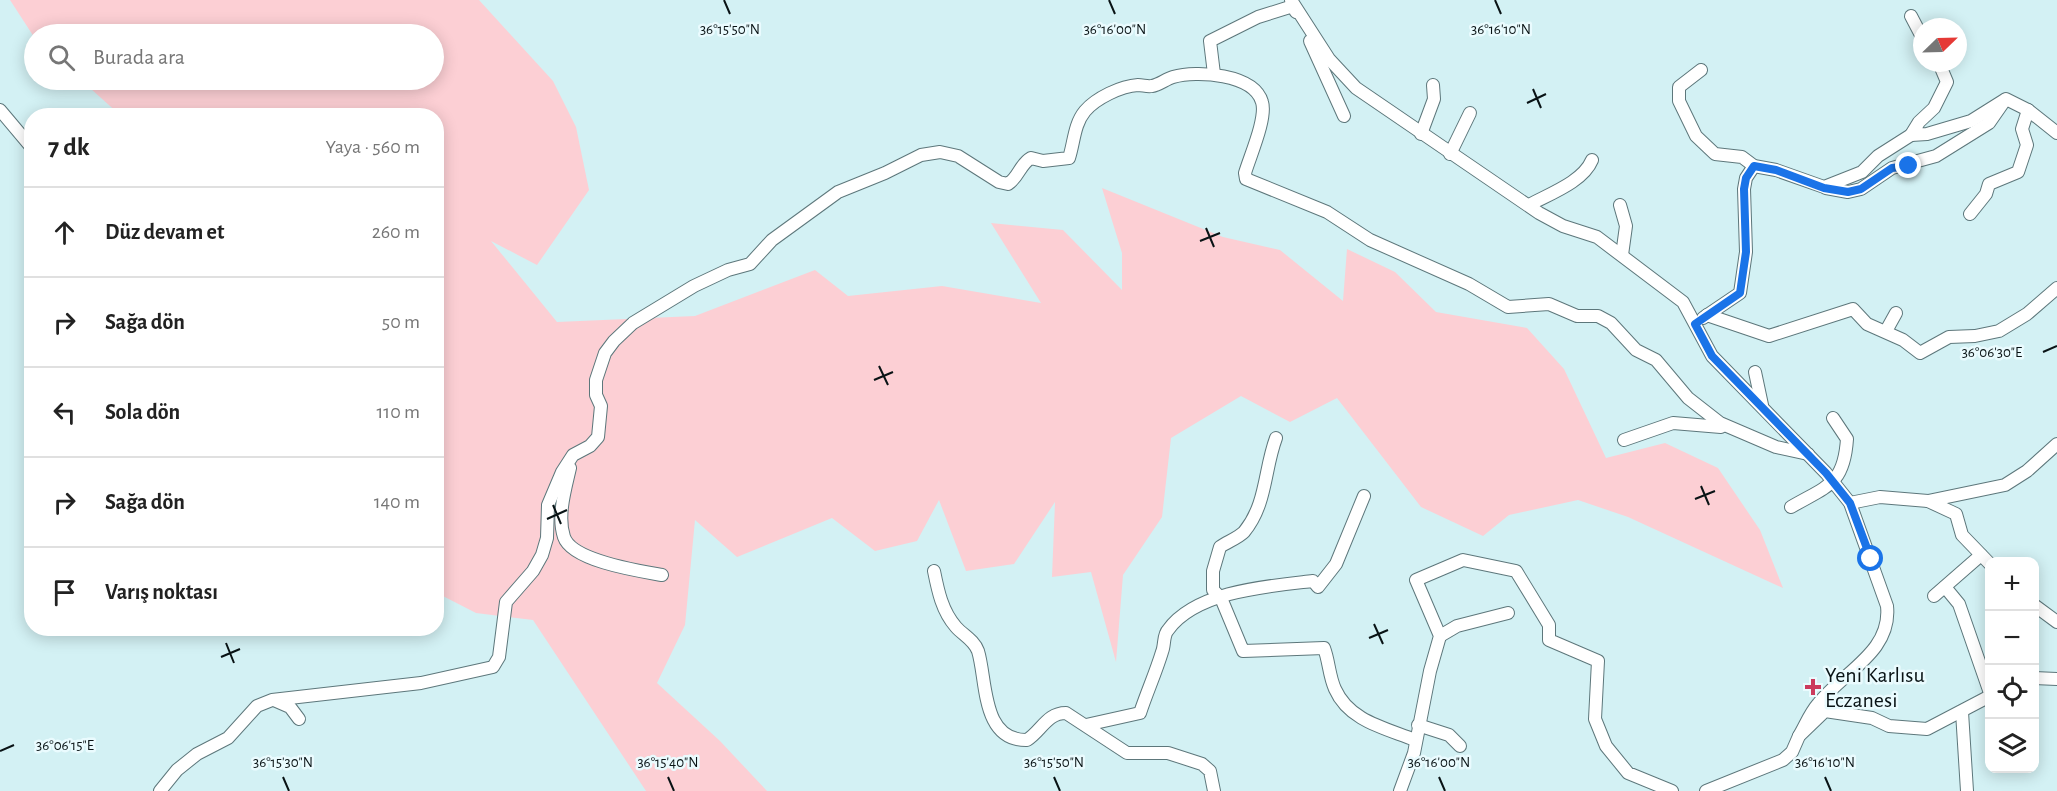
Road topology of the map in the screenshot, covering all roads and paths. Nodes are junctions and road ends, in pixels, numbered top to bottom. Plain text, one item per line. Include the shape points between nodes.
1 (1292, 3) edge
2 (1911, 16) dead end
3 (1913, 20) edge
4 (1701, 70) dead end
5 (1943, 72) edge
6 (1214, 74) junction
7 (1433, 85) dead end
8 (2006, 99) junction
9 (0, 110) edge
10 (2028, 110) junction
11 (1470, 113) dead end
12 (1344, 116) dead end
13 (2057, 133) edge
14 (1421, 134) junction
15 (1911, 135) junction
16 (24, 138) edge
17 (1450, 154) junction
18 (1592, 160) dead end
19 (1754, 166) junction
20 (1824, 188) junction
21 (1529, 205) junction
22 (1620, 205) dead end
23 (1970, 214) dead end
24 (1622, 255) junction
25 (2057, 288) edge
26 (1896, 313) dead end
27 (1707, 315) junction
28 (1695, 324) junction
29 (1886, 331) junction
30 (1755, 372) dead end
31 (1762, 406) junction
32 (1833, 418) dead end
33 (1731, 428) junction
34 (1276, 438) dead end
35 (1624, 440) dead end
36 (2057, 444) edge
37 (1808, 454) junction
38 (573, 456) junction
39 (1834, 483) junction
40 (1364, 496) dead end
41 (1928, 501) junction
42 (1850, 503) junction
43 (1791, 507) dead end
44 (1985, 559) edge
45 (934, 571) dead end
46 (662, 575) dead end
47 (1945, 587) junction
48 (1934, 596) dead end
49 (1221, 598) junction
50 (2039, 609) edge
51 (1508, 613) dead end
52 (2057, 622) edge
53 (1440, 636) junction
54 (2039, 678) edge
55 (2057, 679) edge
56 (1985, 683) edge
57 (1985, 698) edge
58 (272, 700) junction
59 (1962, 712) junction
60 (299, 719) dead end
61 (1086, 725) junction
62 (1418, 725) junction
63 (1799, 736) junction
64 (1415, 740) junction
65 (1460, 747) dead end
66 (160, 791) edge
67 (1214, 791) edge
68 (1400, 791) edge
69 (1672, 791) edge
70 (1706, 791) edge
71 (1967, 791) edge

1 - 6 street via 1210,41
1 - 12 street
1 - 14 street via 1329,59 1356,88
2 - 3 street
4 - 19 street via 1679,87 1679,101 1696,136 1715,154 1742,157
5 - 15 street via 1947,82 1935,108
6 - 33 street via 1247,83 1257,90 1263,104 1246,179 1327,213 1370,240 1469,284 1508,307 1549,304 1577,316 1598,316 1611,323 1636,350 1656,360 1703,412
6 - 38 street via 1172,77 1153,86 1136,85 1108,94 1086,110 1076,127 1069,158 1031,158 1008,183 999,182 958,156 940,152 921,155 838,192 772,240 750,264 694,286 633,323 614,340 596,380 601,406 598,437
7 - 14 street via 1434,99
8 - 10 street
8 - 15 street via 1971,121
8 - 20 street via 1989,123 1936,156 1892,168 1861,189 1848,192
9 - 16 street
10 - 13 street
10 - 23 street via 2022,129 2027,145 2018,172 1989,184
11 - 17 street
14 - 17 street
15 - 20 street via 1878,156 1862,172
17 - 21 street
18 - 21 street via 1589,168 1566,185
19 - 20 street
19 - 27 street via 1744,189 1746,252 1740,293
21 - 24 street via 1563,226 1597,237
22 - 24 street via 1626,226
24 - 28 street via 1683,302
25 - 29 street via 2000,331 1948,337 1920,353
26 - 29 street
27 - 28 street
27 - 29 street via 1769,336 1853,309 1867,324
28 - 31 street via 1712,356
30 - 31 street
31 - 37 street
32 - 39 street via 1847,439 1841,472
33 - 35 street via 1673,423
33 - 37 street via 1776,447
34 - 49 street via 1268,458 1264,498 1243,533 1220,547 1213,590
36 - 41 street via 2005,485
37 - 39 street
38 - 46 street via 561,519 565,540 576,551 595,559
38 - 58 street via 548,505 542,555 506,602 493,667 421,683
39 - 42 street
39 - 43 street
40 - 49 street via 1336,564 1318,587 1314,581 1262,587
41 - 42 street via 1880,497
41 - 44 street via 1956,514 1962,535
42 - 63 street via 1887,606 1889,622 1873,650 1817,705
44 - 47 street
45 - 61 street via 939,598 955,626 978,651 986,704 1001,729 1010,737 1027,740 1056,713 1066,713
47 - 48 street
47 - 56 street via 1959,604
49 - 61 street via 1188,610 1166,631 1164,649 1140,713
49 - 64 street via 1243,651 1324,648 1334,687 1344,706 1355,716
50 - 52 street
51 - 53 street via 1457,626
53 - 62 street
53 - 69 street via 1416,580 1464,560 1516,571 1549,625 1549,640 1598,661 1595,719 1606,746 1628,773
54 - 55 street
57 - 59 street
58 - 60 street via 290,707
58 - 66 street via 257,706 228,738 177,770
59 - 63 street via 1927,729 1889,726 1872,718 1825,711
59 - 71 street
61 - 67 street via 1127,753 1168,753 1202,764 1210,771
62 - 64 street
62 - 65 street via 1449,735
63 - 70 street via 1784,760
64 - 68 street

